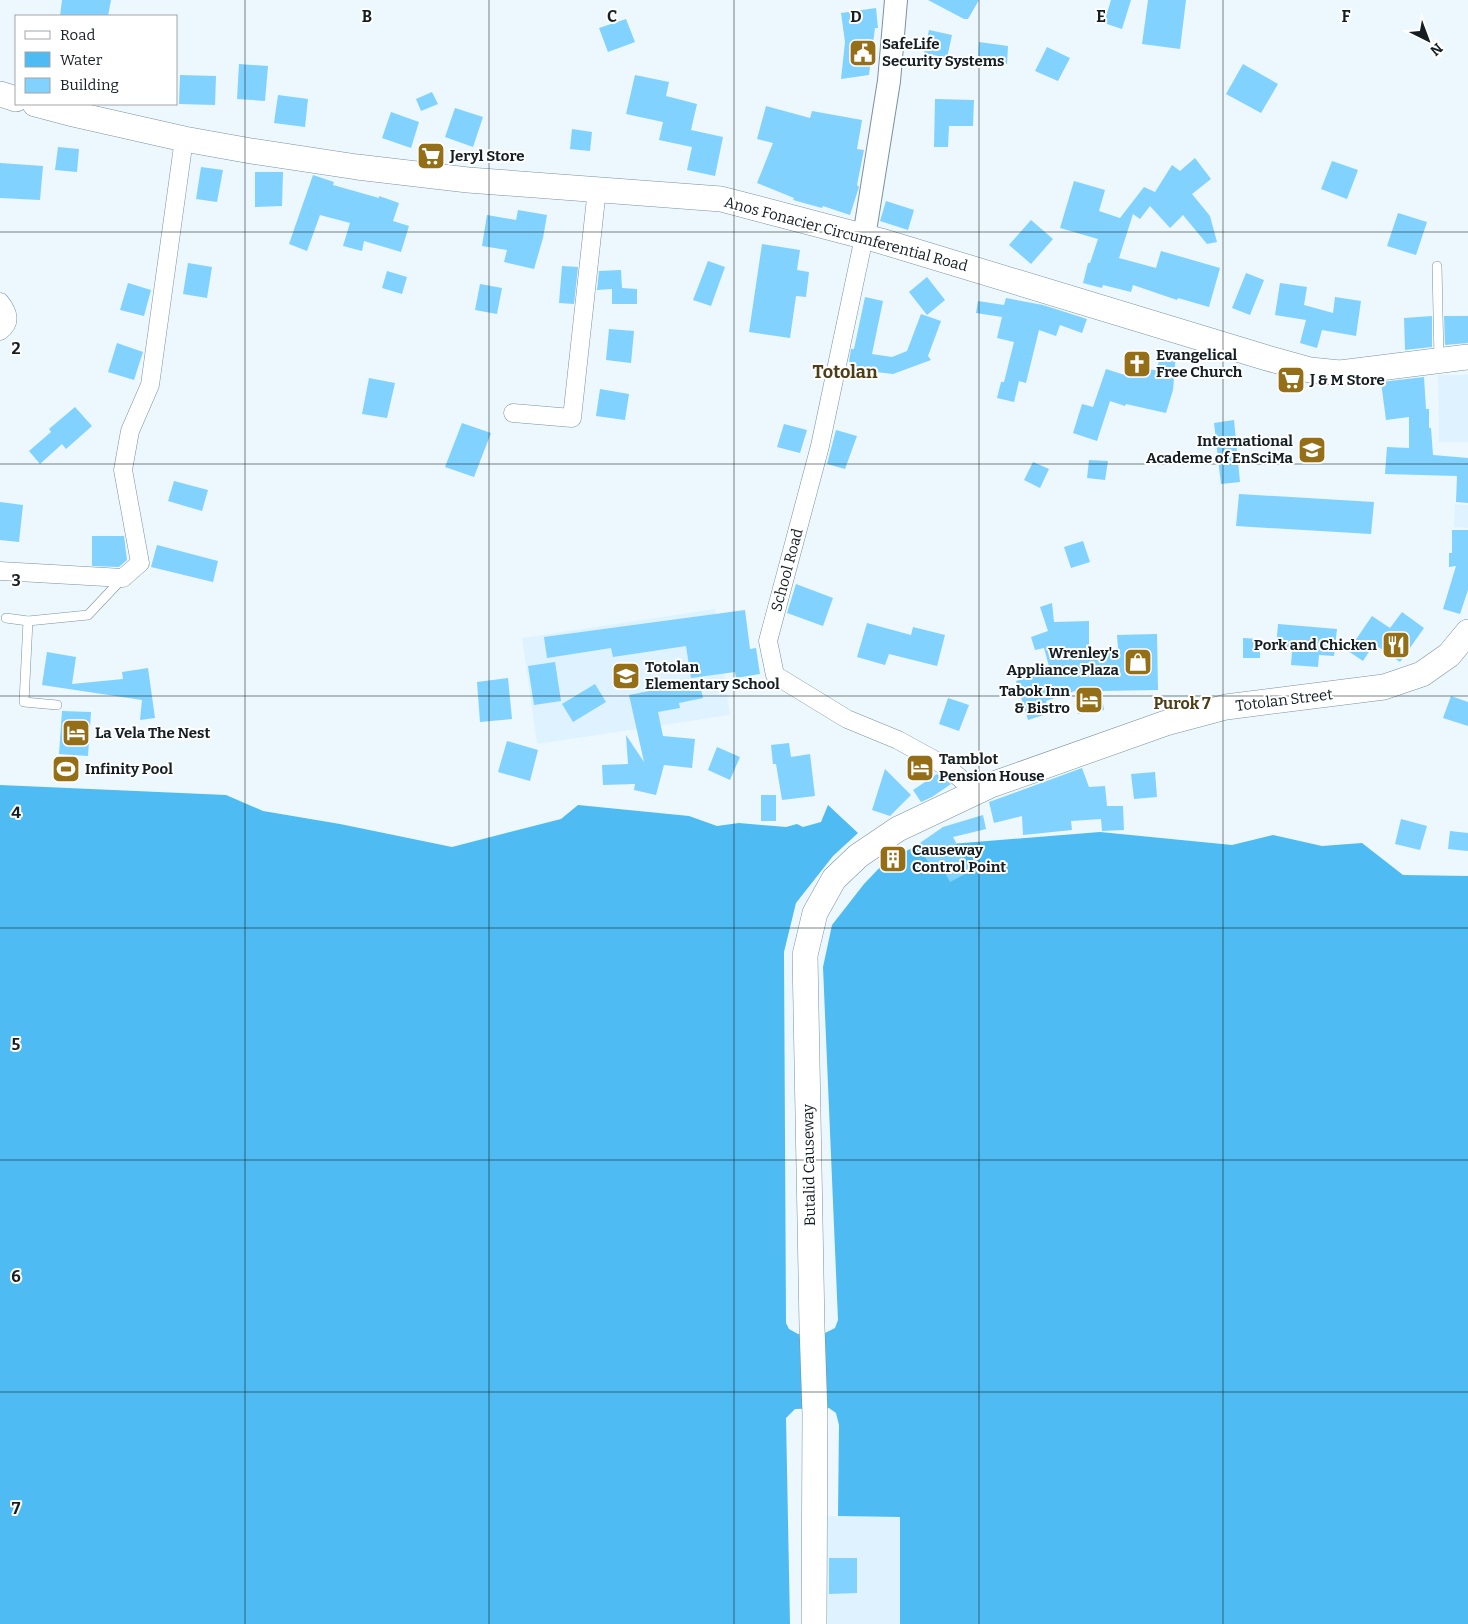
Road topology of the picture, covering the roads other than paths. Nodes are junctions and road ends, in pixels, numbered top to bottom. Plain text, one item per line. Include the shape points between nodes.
1 (896, 0) edge
2 (0, 94) edge
3 (15, 99) edge
4 (39, 105) edge
5 (184, 139) junction
6 (597, 189) junction
7 (864, 236) junction
8 (1438, 266) dead end
9 (0, 302) edge
10 (0, 331) edge
11 (1468, 357) edge
12 (1440, 360) junction
13 (513, 413) dead end
14 (0, 571) edge
15 (123, 578) junction
16 (6, 618) dead end
17 (28, 621) junction
18 (1468, 632) edge
19 (57, 705) dead end
20 (976, 792) junction
21 (814, 1624) edge

1 - 7 street via 889,81
2 - 3 main road
4 - 5 main road, Anos Fonacier Circumferential Road
5 - 6 main road, Anos Fonacier Circumferential Road via 356,167 468,180
5 - 15 street via 150,385 130,432 123,470 140,563
6 - 7 main road, Anos Fonacier Circumferential Road via 721,199
6 - 13 street via 572,418
7 - 12 main road, Anos Fonacier Circumferential Road via 1310,370 1340,373
7 - 20 street, School Road via 820,446 768,641 776,675 847,719 898,740 947,766
8 - 12 lane
9 - 10 street via 7,311 8,320
11 - 12 main road, Anos Fonacier Circumferential Road
14 - 15 street
15 - 17 lane via 88,615
16 - 17 lane
17 - 19 lane via 24,702
18 - 20 main road, Totolan Street via 1449,655 1422,674 1384,687 1226,707 1166,723
20 - 21 main road, Butalid Causeway via 898,829 858,856 834,879 814,913 805,955 814,1414

